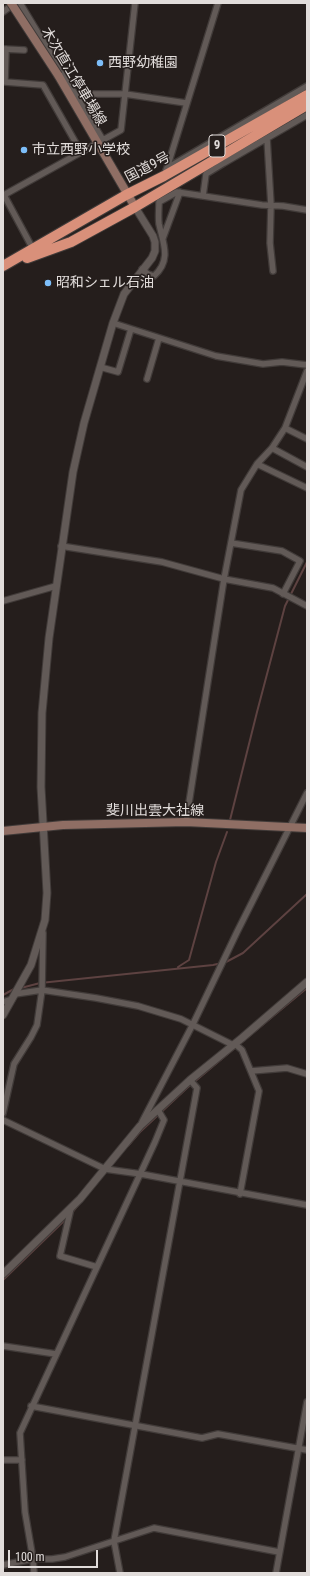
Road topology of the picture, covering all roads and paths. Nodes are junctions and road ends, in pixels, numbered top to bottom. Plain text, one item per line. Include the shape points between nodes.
1 (10, 3) edge
2 (15, 3) edge
3 (20, 3) edge
4 (135, 3) edge
5 (218, 3) edge
6 (3, 12) edge
7 (5, 49) edge
8 (24, 50) dead end
9 (306, 90) edge
10 (75, 94) junction
11 (124, 94) junction
12 (186, 104) junction
13 (302, 108) edge
14 (294, 123) junction
15 (267, 138) junction
16 (100, 141) junction
17 (81, 152) junction
18 (212, 161) junction
19 (224, 163) junction
20 (166, 172) junction
21 (180, 192) junction
22 (126, 195) junction
23 (3, 196) edge
24 (203, 196) junction
25 (271, 205) junction
26 (135, 207) junction
27 (307, 210) edge
28 (163, 238) junction
29 (33, 249) junction
30 (3, 266) edge
31 (142, 269) junction
32 (273, 271) dead end
33 (113, 323) junction
34 (131, 329) junction
35 (160, 338) junction
36 (307, 365) edge
37 (100, 367) junction
38 (307, 371) edge
39 (147, 379) dead end
40 (285, 428) junction
41 (307, 439) edge
42 (272, 448) junction
43 (257, 464) junction
44 (307, 467) edge
45 (307, 488) edge
46 (231, 543) junction
47 (61, 546) junction
48 (224, 579) junction
49 (56, 586) junction
50 (283, 594) junction
51 (3, 601) edge
52 (307, 606) edge
53 (307, 793) edge
54 (186, 822) junction
55 (42, 827) junction
56 (290, 828) junction
57 (307, 828) edge
58 (3, 831) edge
59 (43, 931) junction
60 (307, 982) edge
61 (42, 990) junction
62 (14, 997) junction
63 (3, 1002) edge
64 (3, 1015) edge
65 (193, 1024) junction
66 (234, 1045) junction
67 (251, 1071) junction
68 (307, 1074) edge
69 (190, 1080) junction
70 (158, 1110) junction
71 (3, 1113) edge
72 (3, 1120) edge
73 (140, 1126) junction
74 (105, 1169) junction
75 (141, 1174) junction
76 (180, 1181) junction
77 (240, 1194) junction
78 (307, 1205) edge
79 (71, 1208) junction
80 (97, 1268) junction
81 (3, 1274) edge
82 (3, 1346) edge
83 (56, 1354) junction
84 (307, 1402) edge
85 (32, 1406) junction
86 (134, 1426) junction
87 (298, 1449) junction
88 (307, 1450) edge
89 (3, 1460) edge
90 (22, 1460) junction
91 (114, 1541) junction
92 (279, 1552) junction
93 (33, 1559) junction
94 (3, 1565) edge
95 (34, 1573) edge
96 (120, 1573) edge
97 (276, 1573) edge

1 - 16 main road, 木次直江停車場線, bridge
2 - 6 street
3 - 10 street
4 - 11 street
5 - 12 street
7 - 8 street
7 - 17 street via 5,82 43,85
9 - 13 highway, 国道9号 / 9
9 - 20 street
10 - 11 street
10 - 16 street
11 - 12 street
11 - 16 street via 121,130
12 - 20 street
13 - 14 street
13 - 14 street
13 - 18 highway, 国道9号 / 9
13 - 20 highway, 国道9号 / 9
14 - 15 street
15 - 19 street
15 - 25 street
16 - 17 street
16 - 22 main road, 木次直江停車場線
17 - 23 street
18 - 19 street
18 - 26 highway, 国道9号 / 9
19 - 24 street via 206,174
20 - 22 highway, 国道9号 / 9
21 - 24 street
21 - 28 street
21 - 28 street via 159,202 159,223
22 - 26 main road, 木次直江停車場線
22 - 29 highway, 国道9号 / 9
23 - 29 street
24 - 25 street
25 - 27 street
25 - 32 street via 270,243
26 - 30 highway, 国道9号 / 9 via 71,242
26 - 31 street via 155,242 152,258
28 - 31 street via 164,260 159,272 154,276
29 - 30 highway, 国道9号 / 9
31 - 33 street via 124,294
33 - 34 street
33 - 37 street
34 - 35 street
34 - 37 street via 118,372
35 - 36 street via 216,356 263,364 282,362
35 - 39 street
37 - 47 street via 74,465
38 - 40 street
40 - 41 street
40 - 42 street
42 - 43 street
42 - 44 street
43 - 45 street
43 - 46 street via 241,490
46 - 48 street
46 - 50 street via 282,551 300,561
47 - 48 street via 162,562
47 - 49 street
48 - 50 street via 273,588
48 - 54 street
49 - 51 street
49 - 55 street via 42,713
50 - 52 street
53 - 56 street
54 - 55 main road, 斐川出雲大社線
54 - 56 main road, 斐川出雲大社線
55 - 58 main road, 斐川出雲大社線
55 - 59 street via 47,893
56 - 57 main road, 斐川出雲大社線
56 - 65 street
59 - 61 street
59 - 62 street via 31,965
60 - 66 street
61 - 62 street
61 - 65 street via 138,1006
61 - 71 street via 37,1025 14,1064
62 - 63 street
62 - 64 street
65 - 66 street
65 - 73 street
66 - 67 street via 242,1050
66 - 69 street
67 - 68 street via 287,1068
67 - 77 street via 259,1091
69 - 70 street
69 - 76 street via 197,1088
70 - 73 street
70 - 75 street via 164,1120
72 - 74 street
73 - 74 street
74 - 75 street
74 - 79 street
75 - 76 street
75 - 80 street
76 - 77 street
76 - 86 street
77 - 78 street
79 - 80 street via 60,1256
79 - 81 street
80 - 83 street
82 - 83 street
83 - 85 street
84 - 87 street
85 - 86 street
85 - 90 street via 20,1433
86 - 87 street via 202,1438 218,1434
86 - 91 street
87 - 88 street
87 - 92 street
89 - 90 street
90 - 93 street via 25,1512
91 - 92 street via 154,1528
91 - 93 street via 65,1557
91 - 96 street
92 - 97 street
93 - 94 street
93 - 95 street

